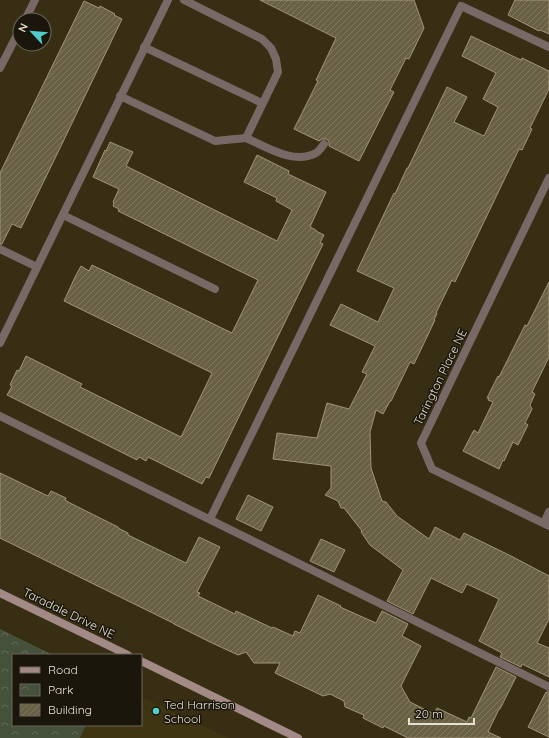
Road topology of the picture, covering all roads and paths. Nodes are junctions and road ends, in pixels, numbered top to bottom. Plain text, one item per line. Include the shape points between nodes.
1 (35, 0) edge
2 (168, 0) edge
3 (184, 0) edge
4 (28, 12) edge
5 (12, 45) edge
6 (144, 47) junction
7 (549, 48) edge
8 (0, 68) edge
9 (120, 96) junction
10 (262, 103) junction
11 (246, 138) junction
12 (324, 144) dead end
13 (549, 178) edge
14 (63, 214) junction
15 (0, 249) edge
16 (37, 267) junction
17 (215, 289) dead end
18 (0, 343) edge
19 (0, 416) edge
20 (549, 512) edge
21 (210, 519) junction
22 (546, 524) edge
23 (0, 593) edge
24 (126, 654) edge
25 (142, 662) edge
26 (549, 687) edge
27 (298, 738) edge

1 - 4 street
2 - 6 street
3 - 10 street via 262,39 271,48 278,72
5 - 8 street
6 - 9 street
6 - 10 street
7 - 21 street via 461,6
9 - 11 street via 215,141
9 - 14 street
10 - 11 street
11 - 12 street via 285,156 303,158 317,153
13 - 22 street, Tarington Place NE via 421,443 432,469
14 - 16 street
14 - 17 street
15 - 16 street
16 - 18 street
19 - 21 street
20 - 22 street
21 - 26 street
23 - 24 street, Taradale Drive NE
25 - 27 street

